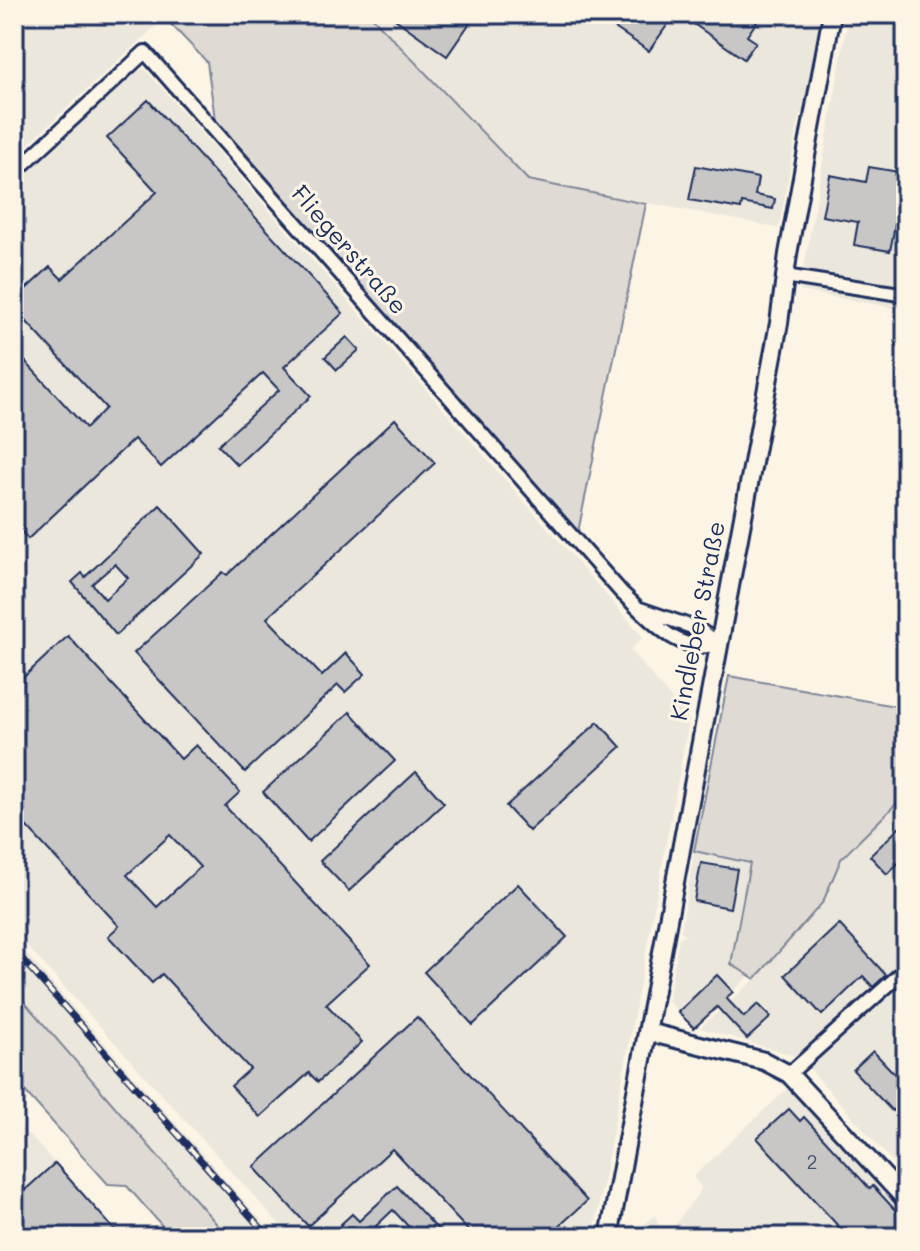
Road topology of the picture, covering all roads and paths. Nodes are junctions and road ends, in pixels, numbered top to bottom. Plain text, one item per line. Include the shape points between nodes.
1 (832, 14) edge
2 (14, 173) edge
3 (785, 276) junction
4 (906, 295) edge
5 (718, 643) junction
6 (906, 969) edge
7 (648, 1032) junction
8 (789, 1074) junction
9 (906, 1200) edge
10 (609, 1237) edge

1 - 3 main road, Kindleber Straße
2 - 5 street, Fliegerstraße via 145,52 622,593 640,609 698,629
3 - 4 street
3 - 5 main road, Kindleber Straße
5 - 7 main road, Kindleber Straße
6 - 8 street
7 - 8 main road via 764,1061
7 - 10 main road, Kindleber Straße
8 - 9 main road

